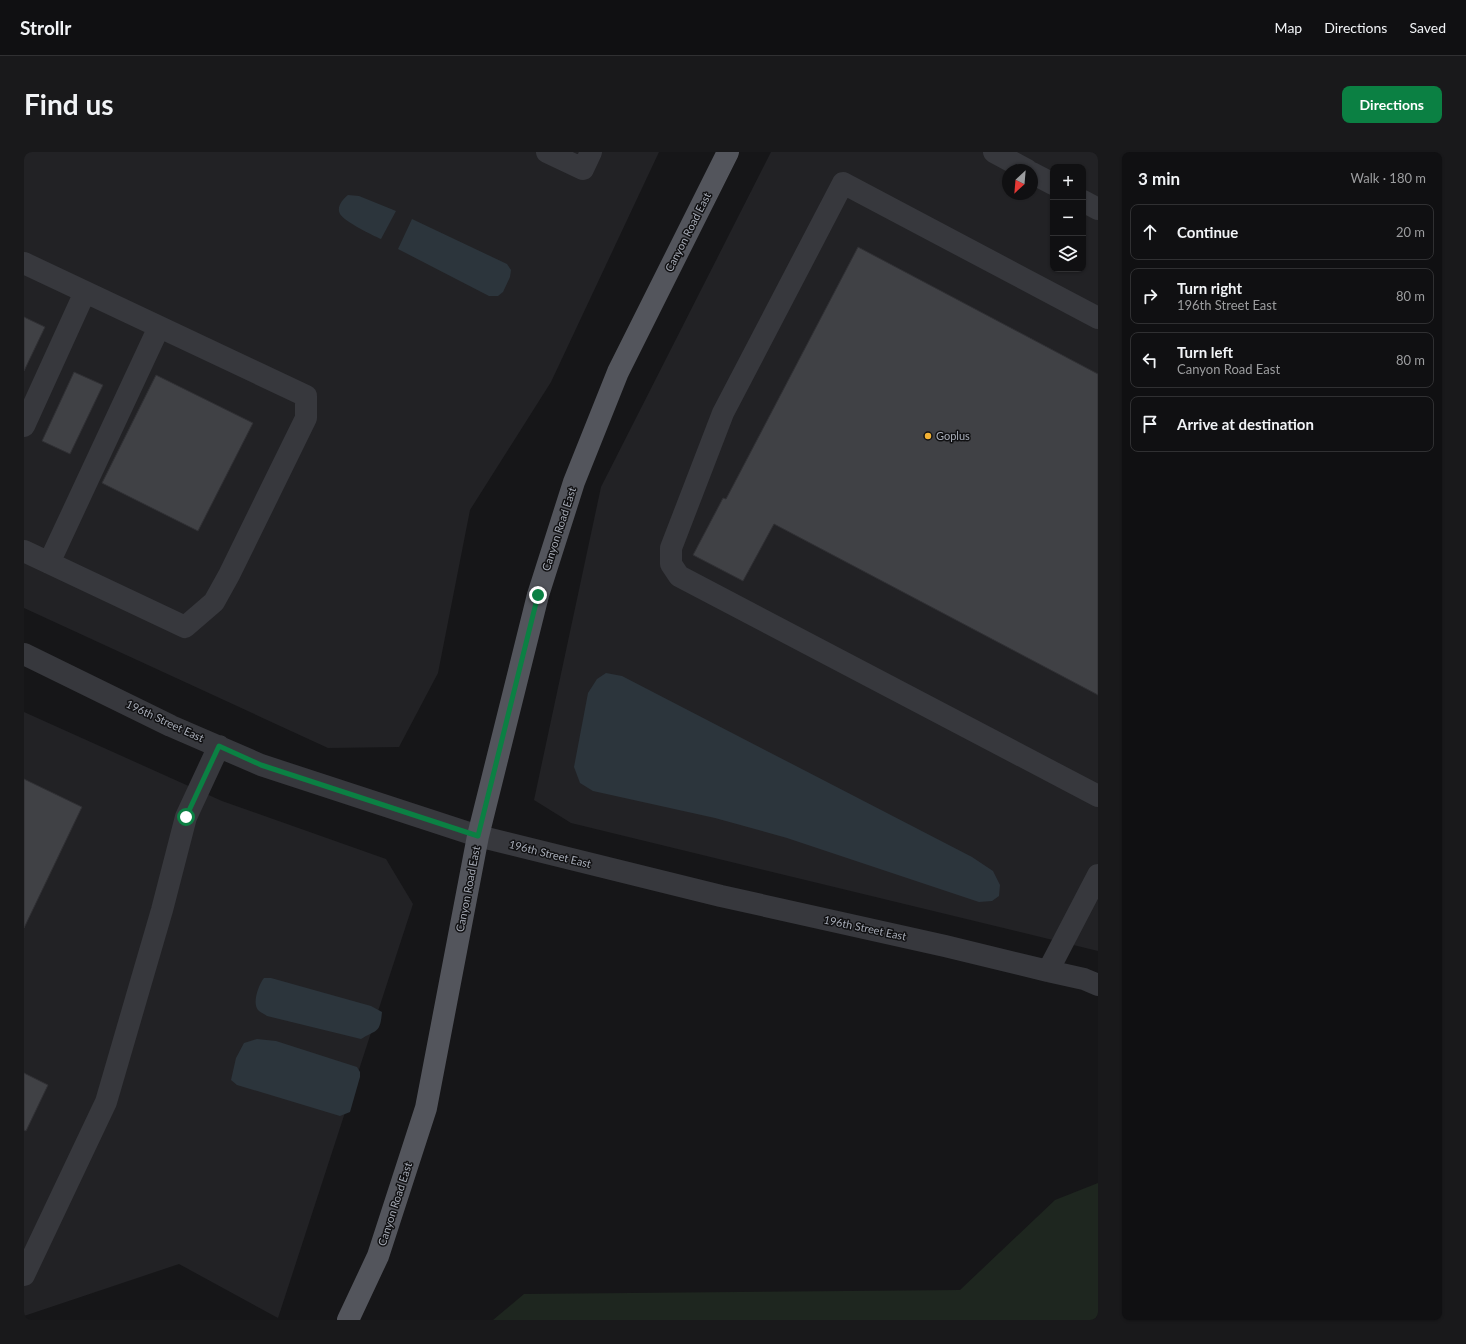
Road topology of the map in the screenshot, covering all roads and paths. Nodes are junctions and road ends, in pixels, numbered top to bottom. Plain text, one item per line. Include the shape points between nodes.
1 (547, 152) edge
2 (591, 152) edge
3 (728, 152) edge
4 (1038, 175) edge
5 (1050, 182) edge
6 (1086, 203) edge
7 (1098, 209) edge
8 (24, 263) edge
9 (85, 292) junction
10 (1098, 318) edge
11 (159, 327) junction
12 (24, 426) edge
13 (24, 550) edge
14 (49, 563) junction
15 (24, 654) edge
16 (219, 746) junction
17 (1098, 796) edge
18 (478, 836) junction
19 (1098, 875) edge
20 (1048, 971) junction
21 (1098, 985) edge
22 (24, 1275) edge
23 (348, 1320) edge

1 - 2 street via 583,169
3 - 18 main road, Canyon Road East via 618,372 574,482 538,595
4 - 5 street
6 - 7 street
8 - 9 street
9 - 11 street
9 - 12 street
10 - 17 street via 843,183 723,413 671,548 671,564 679,576
11 - 14 street
11 - 14 street via 306,396 306,418 214,602 184,627
13 - 14 street
15 - 16 street, 196th Street East via 171,726
16 - 18 street, 196th Street East via 261,765
16 - 22 street via 186,817 162,910 106,1102
18 - 20 street, 196th Street East via 721,896
18 - 23 main road, Canyon Road East via 426,1108 378,1256
19 - 20 street
20 - 21 street, 196th Street East via 1084,979

